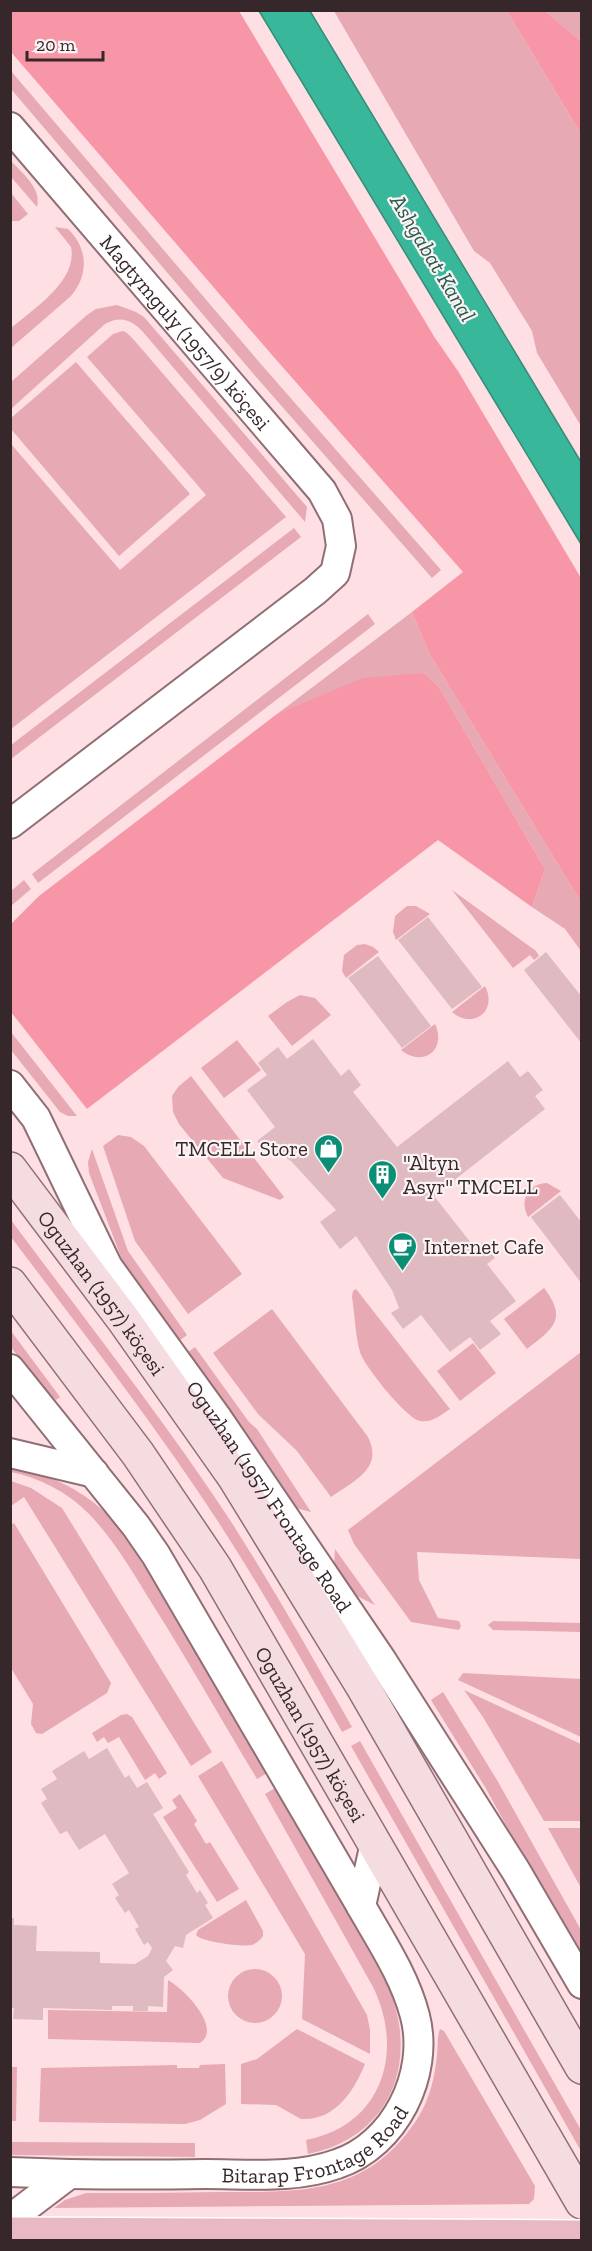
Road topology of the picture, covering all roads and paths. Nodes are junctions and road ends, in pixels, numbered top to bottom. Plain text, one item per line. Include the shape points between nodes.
1 (10, 127) edge
2 (10, 824) edge
3 (10, 1085) edge
4 (10, 1169) edge
5 (108, 1267) junction
6 (10, 1284) edge
7 (123, 1319) junction
8 (10, 1369) edge
9 (10, 1453) edge
10 (94, 1473) junction
11 (430, 1806) junction
12 (375, 1843) junction
13 (516, 1871) junction
14 (361, 1906) junction
15 (582, 1983) edge
16 (582, 2067) edge
17 (10, 2172) edge
18 (68, 2175) junction
19 (582, 2202) edge
20 (10, 2219) edge
21 (10, 2235) edge
22 (582, 2237) edge

1 - 2 street, Magtymguly (1957/9) köçesi via 322,491 337,519 341,546 335,573 315,591
3 - 5 street, Oguzhan (1957) Frontage Road via 36,1118
4 - 7 main road, Oguzhan (1957) köçesi
5 - 7 street
5 - 13 street, Oguzhan (1957) Frontage Road via 218,1419 381,1659
6 - 12 main road, Oguzhan (1957) köçesi via 138,1454 215,1568
7 - 11 main road, Oguzhan (1957) köçesi via 235,1478 326,1625
8 - 10 street
9 - 10 street
10 - 14 street via 156,1555
11 - 13 street
11 - 16 main road, Oguzhan (1957) köçesi
12 - 14 street
12 - 19 main road, Oguzhan (1957) köçesi
13 - 15 street
14 - 18 street, Bitarap Frontage Road via 406,1989 419,2041 409,2093 388,2127 372,2143 338,2164 295,2173
17 - 18 street, Bitarap Frontage Road
18 - 20 street
21 - 22 main road

